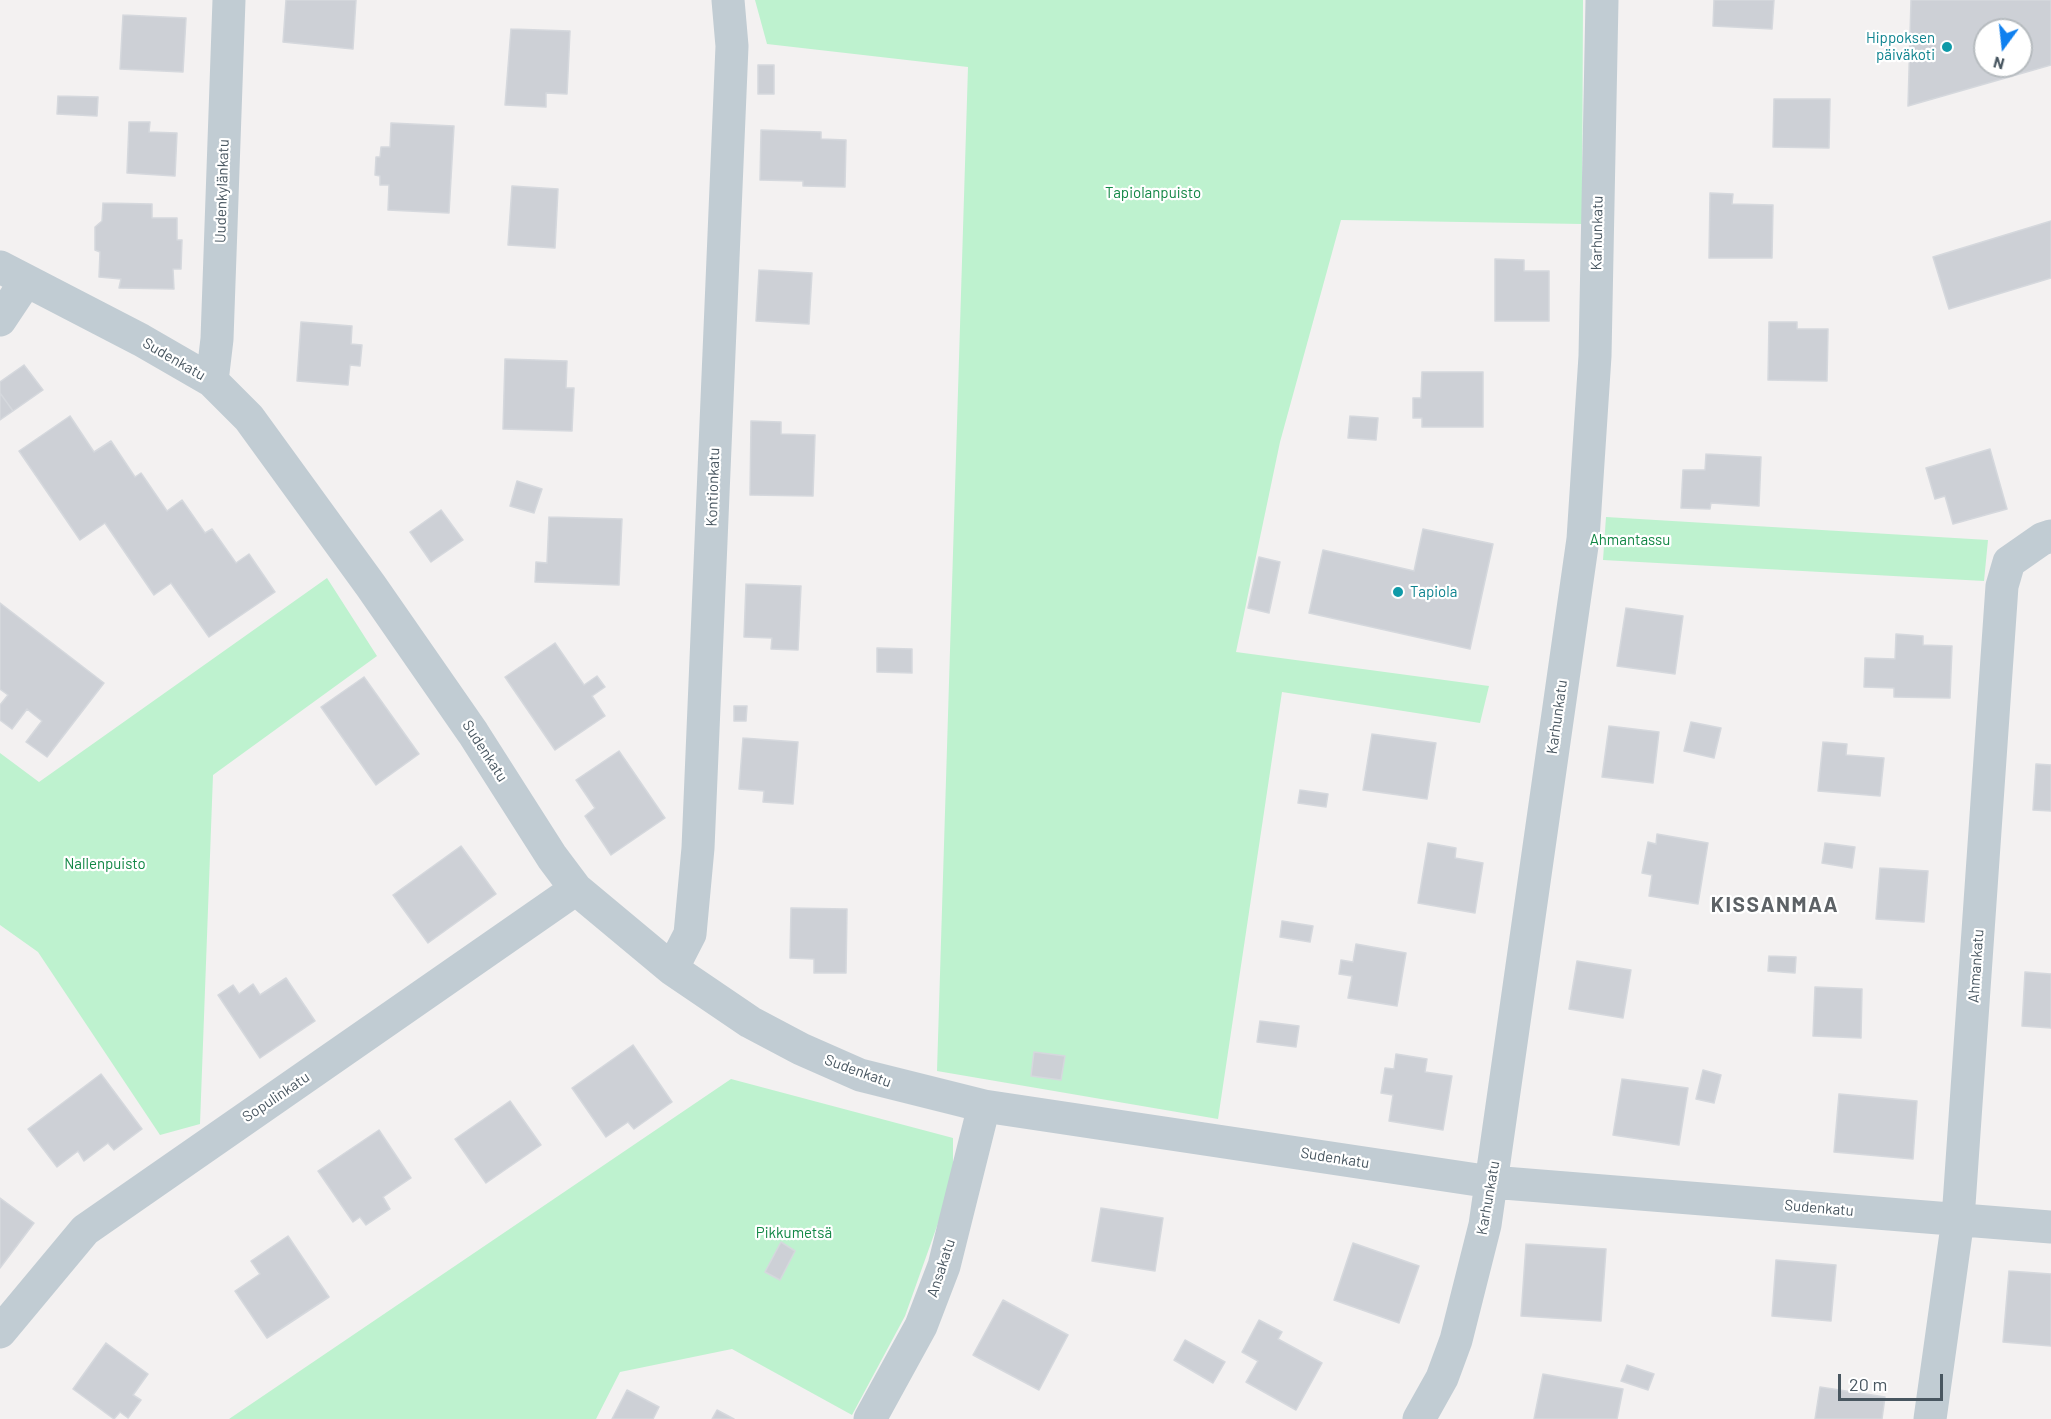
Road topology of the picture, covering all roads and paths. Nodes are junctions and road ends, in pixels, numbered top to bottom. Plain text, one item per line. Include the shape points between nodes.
1 (229, 0) edge
2 (728, 0) edge
3 (1602, 0) edge
4 (13, 274) edge
5 (0, 321) edge
6 (212, 381) junction
7 (2051, 536) edge
8 (576, 888) junction
9 (672, 969) junction
10 (984, 1106) junction
11 (1491, 1182) junction
12 (1958, 1219) junction
13 (2051, 1227) edge
14 (0, 1332) edge
15 (870, 1419) edge
16 (1419, 1419) edge
17 (1930, 1419) edge

1 - 6 street, Uudenkylänkatu via 217,339
2 - 9 street, Kontionkatu via 732,46 698,848 690,934
3 - 11 street, Karhunkatu via 1596,356 1583,539
4 - 5 street
4 - 6 street, Sudenkatu
6 - 8 street, Sudenkatu via 249,418 371,586
7 - 12 street, Ahmankatu via 2009,562 2002,586
8 - 9 street, Sudenkatu
8 - 14 street, Sopulinkatu via 85,1230
9 - 10 street, Sudenkatu via 750,1022 860,1075
10 - 11 street, Sudenkatu
10 - 15 street, Ansakatu via 944,1266 921,1326
11 - 12 street, Sudenkatu
11 - 16 street, Karhunkatu via 1485,1225 1456,1340 1442,1378
12 - 13 street, Sudenkatu
12 - 17 street, Ahmankatu

